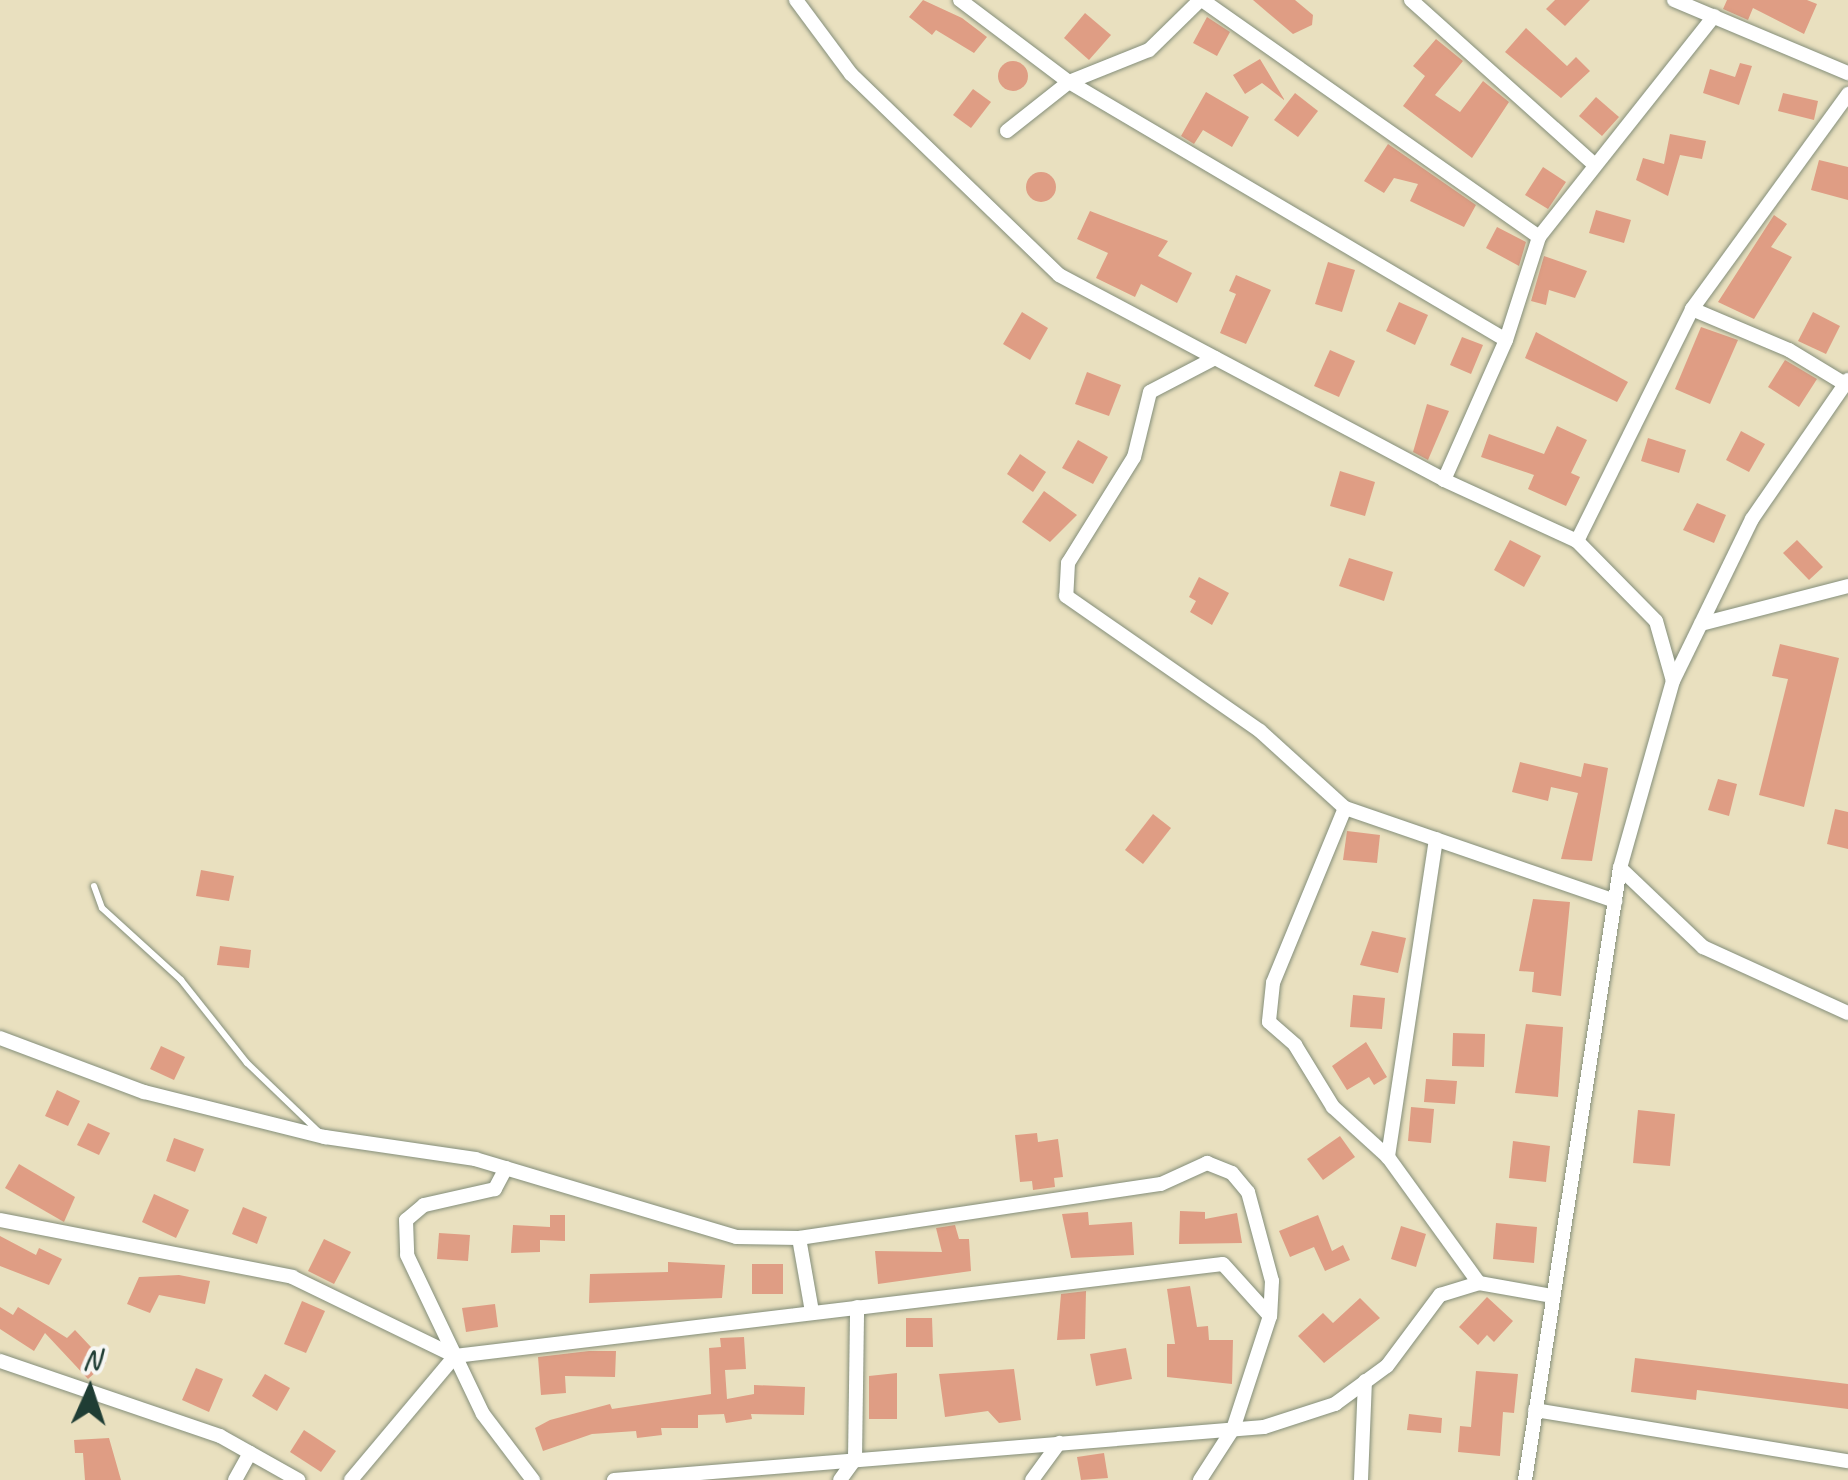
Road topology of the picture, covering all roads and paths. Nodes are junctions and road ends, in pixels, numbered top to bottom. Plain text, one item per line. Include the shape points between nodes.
1 (796, 0) edge
2 (960, 0) edge
3 (1201, 0) edge
4 (1411, 0) edge
5 (1674, 0) edge
6 (1714, 16) junction
7 (1848, 73) edge
8 (1069, 82) junction
9 (1848, 94) edge
10 (1008, 131) dead end
11 (1594, 165) junction
12 (1539, 238) junction
13 (1692, 309) junction
14 (1506, 340) junction
15 (1215, 358) junction
16 (1847, 382) edge
17 (1444, 480) junction
18 (1577, 540) junction
19 (1848, 586) edge
20 (1702, 624) junction
21 (1673, 681) junction
22 (1345, 808) junction
23 (1436, 839) junction
24 (1620, 868) junction
25 (94, 886) dead end
26 (1615, 900) junction
27 (1848, 1013) edge
28 (0, 1038) edge
29 (325, 1137) junction
30 (1388, 1157) junction
31 (506, 1168) junction
32 (0, 1220) edge
33 (799, 1238) junction
34 (1479, 1283) junction
35 (1553, 1296) junction
36 (857, 1307) junction
37 (812, 1312) junction
38 (1270, 1316) junction
39 (454, 1356) junction
40 (0, 1361) edge
41 (1365, 1381) junction
42 (1535, 1410) junction
43 (1233, 1429) junction
44 (1059, 1443) junction
45 (250, 1453) junction
46 (855, 1459) junction
47 (1848, 1460) edge
48 (669, 1477) edge
49 (235, 1480) edge
50 (298, 1480) edge
51 (351, 1480) edge
52 (532, 1480) edge
53 (614, 1480) edge
54 (840, 1480) edge
55 (1032, 1480) edge
56 (1200, 1480) edge
57 (1362, 1480) edge
58 (1525, 1480) edge

1 - 15 street via 850,74 1059,275
2 - 8 street
3 - 8 street via 1149,50
3 - 12 street
4 - 11 street
5 - 6 street
6 - 7 street
6 - 11 street
8 - 10 street
8 - 14 street
9 - 13 street
11 - 12 street
12 - 14 street
13 - 16 street
13 - 18 street
14 - 17 street
15 - 17 street
15 - 22 street via 1150,392 1134,456 1068,563 1066,596 1260,731
16 - 20 street via 1752,519
17 - 18 street
18 - 21 street via 1656,620
19 - 20 street
20 - 21 street
21 - 24 street
22 - 23 street
22 - 30 street via 1273,983 1269,1022 1295,1045 1333,1107
23 - 26 street
23 - 30 street
24 - 26 street
24 - 27 street via 1703,947
25 - 29 lane via 102,908 182,980 246,1063
26 - 35 street
28 - 29 street via 144,1092
29 - 31 street
30 - 34 street
31 - 33 street via 736,1236
31 - 39 street via 495,1189 424,1205 406,1220 407,1255
32 - 39 street via 292,1277
33 - 37 street
33 - 38 street via 1162,1184 1207,1163 1232,1173 1248,1192 1272,1281
34 - 35 street
34 - 41 street via 1440,1295 1386,1366
35 - 42 street
36 - 37 street
36 - 38 street via 1223,1264
36 - 46 street
37 - 39 street
38 - 43 street
39 - 51 street
39 - 52 street via 483,1414
40 - 45 street via 220,1436
41 - 43 street via 1334,1404
41 - 57 street
42 - 47 street
42 - 58 street
43 - 44 street
43 - 56 street
44 - 46 street
44 - 55 street
45 - 49 street
45 - 50 street
46 - 48 street
46 - 54 street
48 - 53 street

